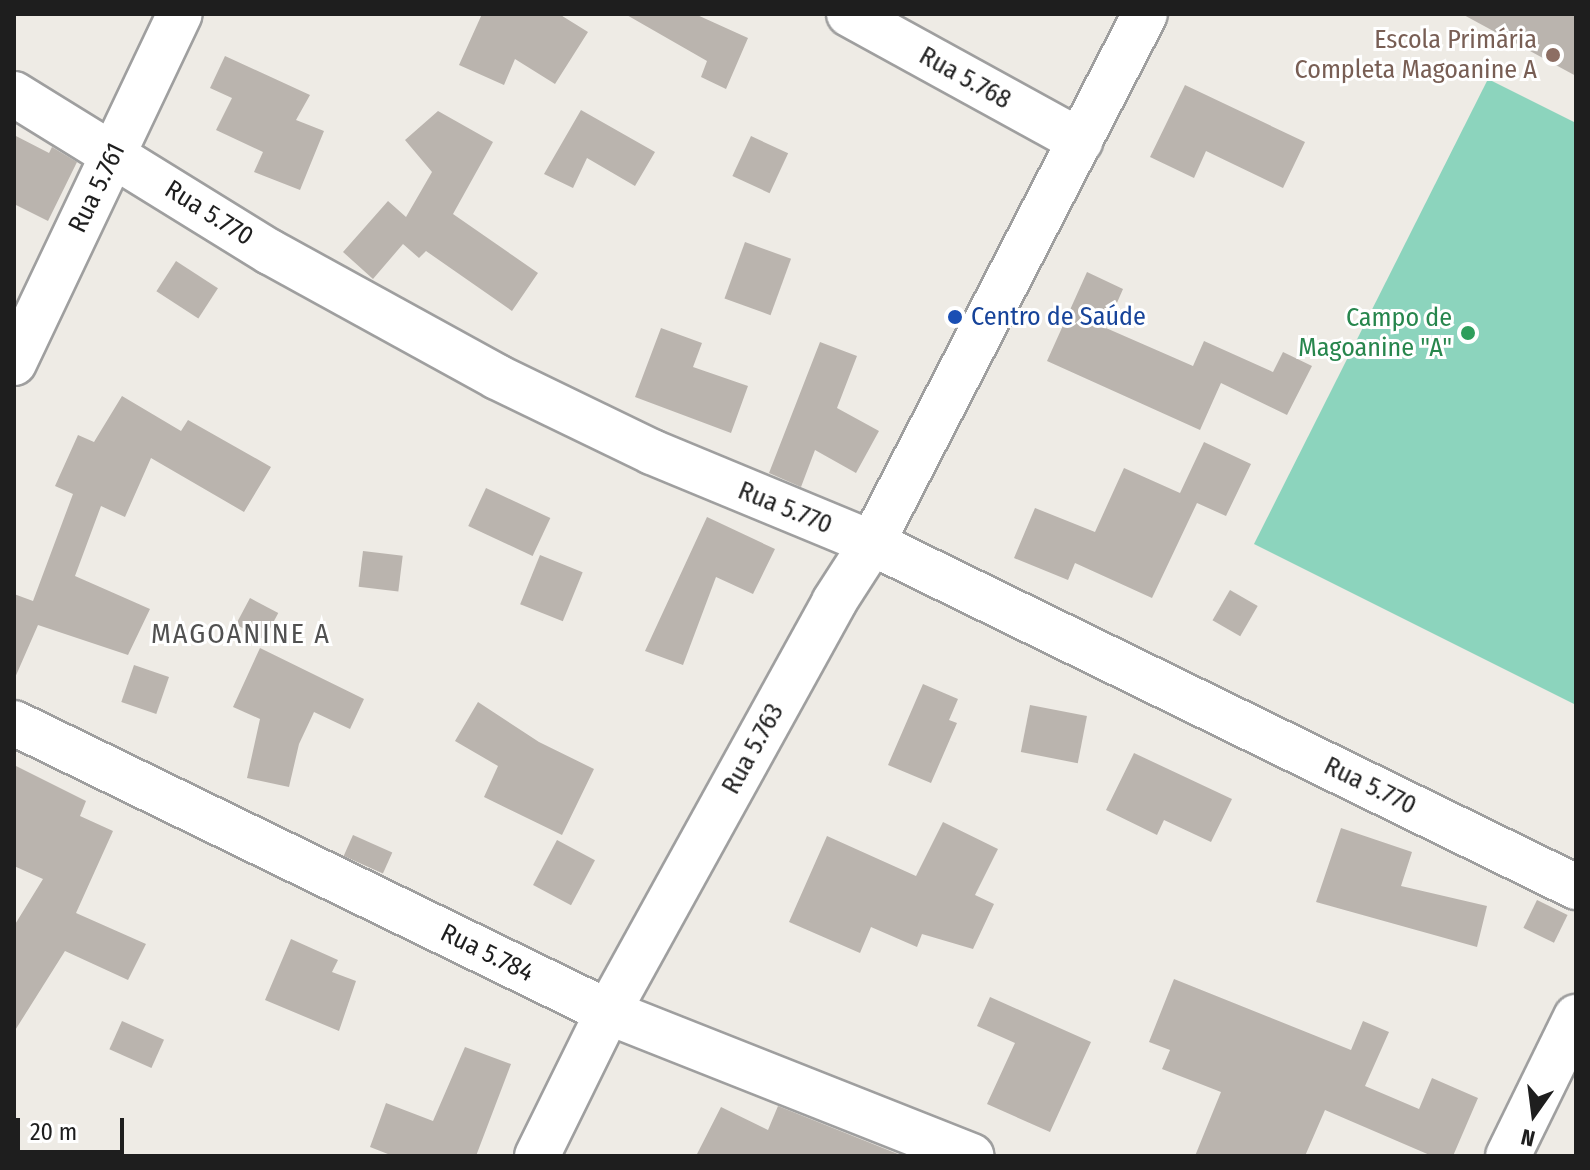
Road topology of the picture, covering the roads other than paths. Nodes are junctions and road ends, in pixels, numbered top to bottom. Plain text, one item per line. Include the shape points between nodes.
1 (180, 14) edge
2 (849, 14) edge
3 (1145, 14) edge
4 (14, 94) edge
5 (1080, 141) junction
6 (114, 153) junction
7 (14, 363) edge
8 (872, 543) junction
9 (14, 723) edge
10 (1576, 887) edge
11 (608, 1012) junction
12 (1576, 1017) edge
13 (537, 1156) edge
14 (971, 1156) edge
15 (1508, 1156) edge

1 - 6 street, Rua 5.761
2 - 5 street, Rua 5.768
3 - 5 street, Rua 5.763
4 - 6 street, Rua 5.770
5 - 8 street, Rua 5.763
6 - 7 street, Rua 5.761
6 - 8 street, Rua 5.770 via 270,252 497,377 652,452
8 - 10 street, Rua 5.770
8 - 11 street, Rua 5.763 via 834,602
9 - 11 street, Rua 5.784
11 - 13 street, Rua 5.763
11 - 14 street, Rua 5.784
12 - 15 street

